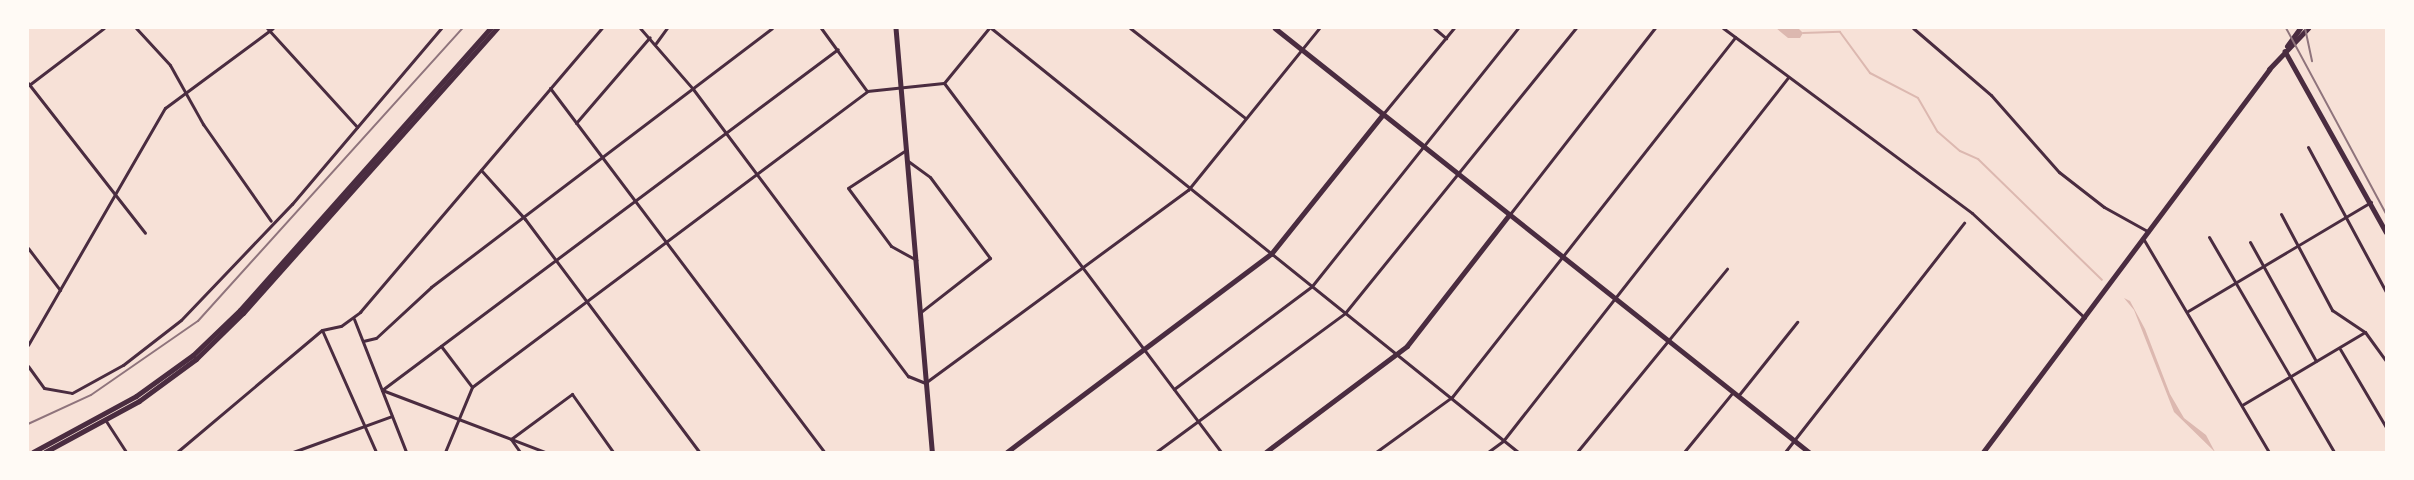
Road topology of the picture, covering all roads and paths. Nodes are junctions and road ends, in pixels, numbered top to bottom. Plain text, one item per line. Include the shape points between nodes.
1 (104, 28) edge
2 (136, 28) edge
3 (270, 28) edge
4 (441, 28) edge
5 (490, 28) edge
6 (497, 28) edge
7 (602, 28) edge
8 (640, 28) edge
9 (668, 28) edge
10 (772, 28) edge
11 (821, 28) edge
12 (896, 28) edge
13 (990, 28) edge
14 (1130, 28) edge
15 (1275, 28) edge
16 (1319, 28) edge
17 (1434, 28) edge
18 (1454, 28) edge
19 (1518, 28) edge
20 (1576, 28) edge
21 (1655, 28) edge
22 (1723, 28) edge
23 (1913, 28) edge
24 (2300, 28) edge
25 (2308, 28) edge
26 (1734, 36) junction
27 (650, 37) junction
28 (1446, 38) junction
29 (656, 43) junction
30 (838, 49) junction
31 (1302, 49) junction
32 (2285, 51) junction
33 (1788, 77) junction
34 (944, 84) junction
35 (28, 85) edge
36 (901, 86) junction
37 (550, 88) junction
38 (185, 89) junction
39 (692, 89) junction
40 (867, 91) junction
41 (1383, 114) junction
42 (1245, 118) junction
43 (576, 122) junction
44 (356, 127) junction
45 (726, 136) junction
46 (1424, 147) junction
47 (2308, 147) dead end
48 (907, 150) junction
49 (603, 158) junction
50 (908, 161) junction
51 (481, 170) junction
52 (1458, 174) junction
53 (755, 176) junction
54 (1188, 190) junction
55 (113, 193) junction
56 (2372, 202) junction
57 (636, 203) junction
58 (2281, 214) dead end
59 (1509, 215) junction
60 (2346, 218) junction
61 (525, 219) junction
62 (271, 221) junction
63 (1964, 223) dead end
64 (2150, 232) junction
65 (2386, 232) edge
66 (145, 233) dead end
67 (2209, 236) dead end
68 (2144, 240) junction
69 (2250, 242) dead end
70 (665, 243) junction
71 (2298, 245) junction
72 (28, 248) edge
73 (1271, 254) junction
74 (1561, 256) junction
75 (916, 260) junction
76 (557, 261) junction
77 (2264, 266) junction
78 (1084, 269) junction
79 (1727, 269) dead end
80 (2237, 281) junction
81 (1312, 286) junction
82 (60, 290) junction
83 (2386, 292) edge
84 (1615, 299) junction
85 (586, 303) junction
86 (2188, 310) junction
87 (921, 312) junction
88 (1345, 313) junction
89 (2085, 318) junction
90 (354, 319) junction
91 (1797, 322) dead end
92 (322, 330) junction
93 (2366, 332) junction
94 (1668, 340) junction
95 (363, 341) junction
96 (28, 345) edge
97 (441, 346) junction
98 (2340, 349) junction
99 (1144, 350) junction
100 (1397, 355) junction
101 (2386, 361) edge
102 (2316, 362) junction
103 (28, 366) edge
104 (2290, 377) junction
105 (925, 383) junction
106 (472, 387) junction
107 (1174, 389) junction
108 (382, 390) junction
109 (1733, 392) junction
110 (1738, 396) junction
111 (1452, 398) junction
112 (2242, 405) junction
113 (392, 416) junction
114 (457, 419) junction
115 (106, 421) junction
116 (1198, 422) junction
117 (365, 427) junction
118 (2386, 427) edge
119 (510, 439) junction
120 (1504, 441) junction
121 (1794, 441) junction
122 (33, 452) edge
123 (45, 452) edge
124 (126, 452) edge
125 (177, 452) edge
126 (293, 452) edge
127 (376, 452) edge
128 (406, 452) edge
129 (445, 452) edge
130 (520, 452) edge
131 (546, 452) edge
132 (613, 452) edge
133 (699, 452) edge
134 (824, 452) edge
135 (932, 452) edge
136 (1007, 452) edge
137 (1156, 452) edge
138 (1221, 452) edge
139 (1266, 452) edge
140 (1376, 452) edge
141 (1488, 452) edge
142 (1518, 452) edge
143 (1577, 452) edge
144 (1684, 452) edge
145 (1785, 452) edge
146 (1809, 452) edge
147 (1983, 452) edge
148 (2269, 452) edge
149 (2334, 452) edge

1 - 35 street
2 - 38 street
3 - 38 street
3 - 44 street
4 - 44 street
5 - 122 main road via 240,310 193,355 136,396
6 - 115 main road via 243,313 168,381
7 - 37 street
8 - 27 street
9 - 29 street
10 - 39 street
11 - 30 street
12 - 36 street
13 - 34 street
13 - 54 street
14 - 42 street
15 - 31 street
16 - 31 street
17 - 28 street
18 - 28 street
19 - 46 street
20 - 52 street
21 - 59 street
22 - 26 street
23 - 64 street via 1991,95 2059,172 2104,207
24 - 32 main road
25 - 32 main road
26 - 33 street
26 - 74 street
27 - 29 street
27 - 43 street
28 - 41 street
29 - 39 street
30 - 40 street
30 - 45 street
31 - 41 street
31 - 42 street
32 - 56 street
32 - 64 main road
33 - 84 street
33 - 89 street via 1972,213
34 - 36 street
34 - 78 street
35 - 55 street
36 - 40 street
36 - 48 street
37 - 43 street
37 - 51 street
38 - 55 street via 165,108
38 - 62 street via 202,124
39 - 45 street
39 - 49 street
40 - 53 street
41 - 46 street
41 - 73 street
42 - 54 street
43 - 49 street
44 - 62 street via 292,204
45 - 53 street
45 - 57 street
46 - 52 street
46 - 81 street
47 - 60 street
48 - 50 street
48 - 75 street via 848,188 890,246
49 - 57 street
49 - 61 street
50 - 75 street
50 - 87 street via 930,177 990,258
51 - 61 street
51 - 90 street
52 - 59 street
52 - 88 street
53 - 70 street
53 - 105 street via 908,376
54 - 73 street
54 - 78 street
55 - 66 street
55 - 82 street
56 - 60 street
56 - 65 street
57 - 70 street
57 - 76 street
58 - 71 street
59 - 74 street
59 - 100 street
60 - 71 street
60 - 83 street
61 - 76 street
61 - 95 street via 431,287 376,338
62 - 103 street via 181,320 123,365 72,393 44,388
63 - 121 street
64 - 68 main road
67 - 80 street
68 - 86 street
68 - 89 main road
69 - 77 street
70 - 85 street
70 - 134 street
71 - 77 street
71 - 93 street via 2332,310
72 - 82 street
73 - 81 street
73 - 99 street
74 - 84 street
74 - 111 street
75 - 87 street
76 - 85 street
76 - 97 street
77 - 80 street
77 - 102 street
78 - 99 street
78 - 105 street
79 - 94 street
80 - 86 street
80 - 104 street
81 - 88 street
81 - 107 street
82 - 96 street
84 - 94 street
84 - 120 street
85 - 106 street
85 - 133 street
86 - 112 street
87 - 105 street
88 - 100 street
88 - 116 street
89 - 147 main road
90 - 92 street
90 - 95 street
91 - 110 street
92 - 117 street
92 - 125 street
93 - 98 street
93 - 101 street
94 - 109 street
94 - 143 street
95 - 108 street
97 - 106 street
97 - 108 street
98 - 102 street
98 - 118 street
99 - 107 street
99 - 136 street
100 - 111 street
100 - 139 street
102 - 104 street
104 - 112 street
104 - 149 street
105 - 135 street
106 - 114 street
107 - 116 street
108 - 113 street
108 - 114 street
109 - 110 street
109 - 144 street
110 - 121 street
111 - 120 street
111 - 140 street
112 - 148 street
113 - 117 street
113 - 128 street
114 - 119 street
114 - 129 street
115 - 123 main road
115 - 124 street
116 - 137 street
116 - 138 street
117 - 126 street
117 - 127 street
119 - 130 street
119 - 131 street
119 - 132 street via 572,394
120 - 141 street
120 - 142 street
121 - 145 street
121 - 146 street

